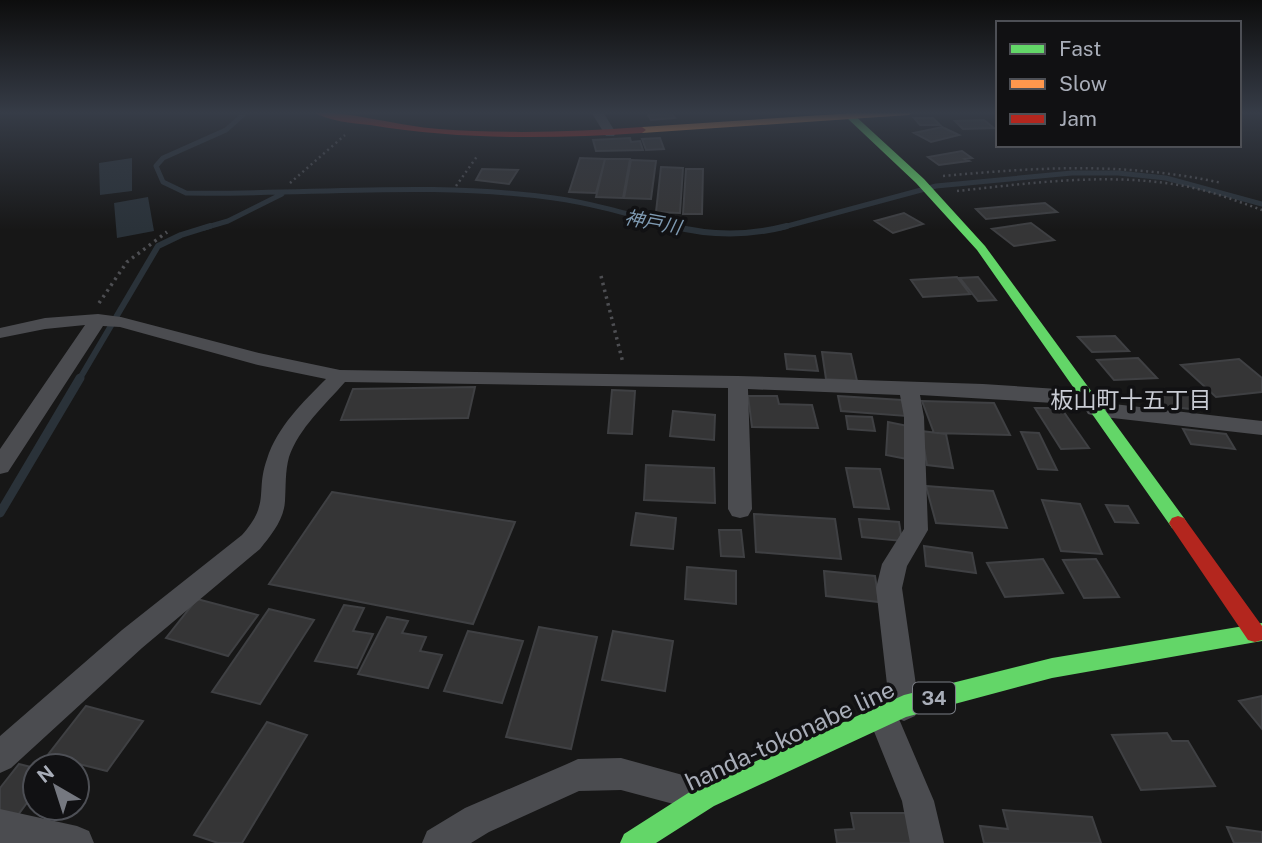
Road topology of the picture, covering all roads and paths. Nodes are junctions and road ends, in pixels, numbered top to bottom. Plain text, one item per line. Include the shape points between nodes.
1 (327, 151) edge
2 (887, 151) edge
3 (290, 183) dead end
4 (1222, 183) dead end
5 (925, 186) junction
6 (1262, 210) edge
7 (167, 232) dead end
8 (601, 276) dead end
9 (95, 318) junction
10 (0, 333) edge
11 (340, 376) junction
12 (628, 380) junction
13 (738, 382) junction
14 (909, 390) junction
15 (1092, 404) junction
16 (1262, 428) edge
17 (0, 466) edge
18 (740, 509) dead end
19 (1259, 632) edge
20 (893, 710) junction
21 (0, 757) edge
22 (705, 797) junction
23 (0, 826) edge
24 (77, 843) edge
25 (439, 843) edge
26 (633, 843) edge
27 (927, 843) edge

1 - 3 path
2 - 5 main road
4 - 5 path via 1100,165
5 - 6 path via 1145,181 1194,188
5 - 15 main road via 981,248
7 - 9 path via 127,258 113,275
8 - 12 path
9 - 10 street
9 - 11 street
9 - 17 street
11 - 12 street
11 - 21 street via 306,414 279,456 274,508 251,542 132,639
12 - 13 street
13 - 14 street
13 - 18 street
14 - 15 street via 983,391
14 - 20 street via 914,416 916,530 894,564 890,588
15 - 16 street
15 - 19 main road
19 - 20 main road, handa-tokonabe line / 34 via 1052,668
20 - 22 main road, handa-tokonabe line / 34
20 - 27 street
22 - 25 street via 621,774 578,775 477,820
22 - 26 main road, handa-tokonabe line / 34
23 - 24 street

